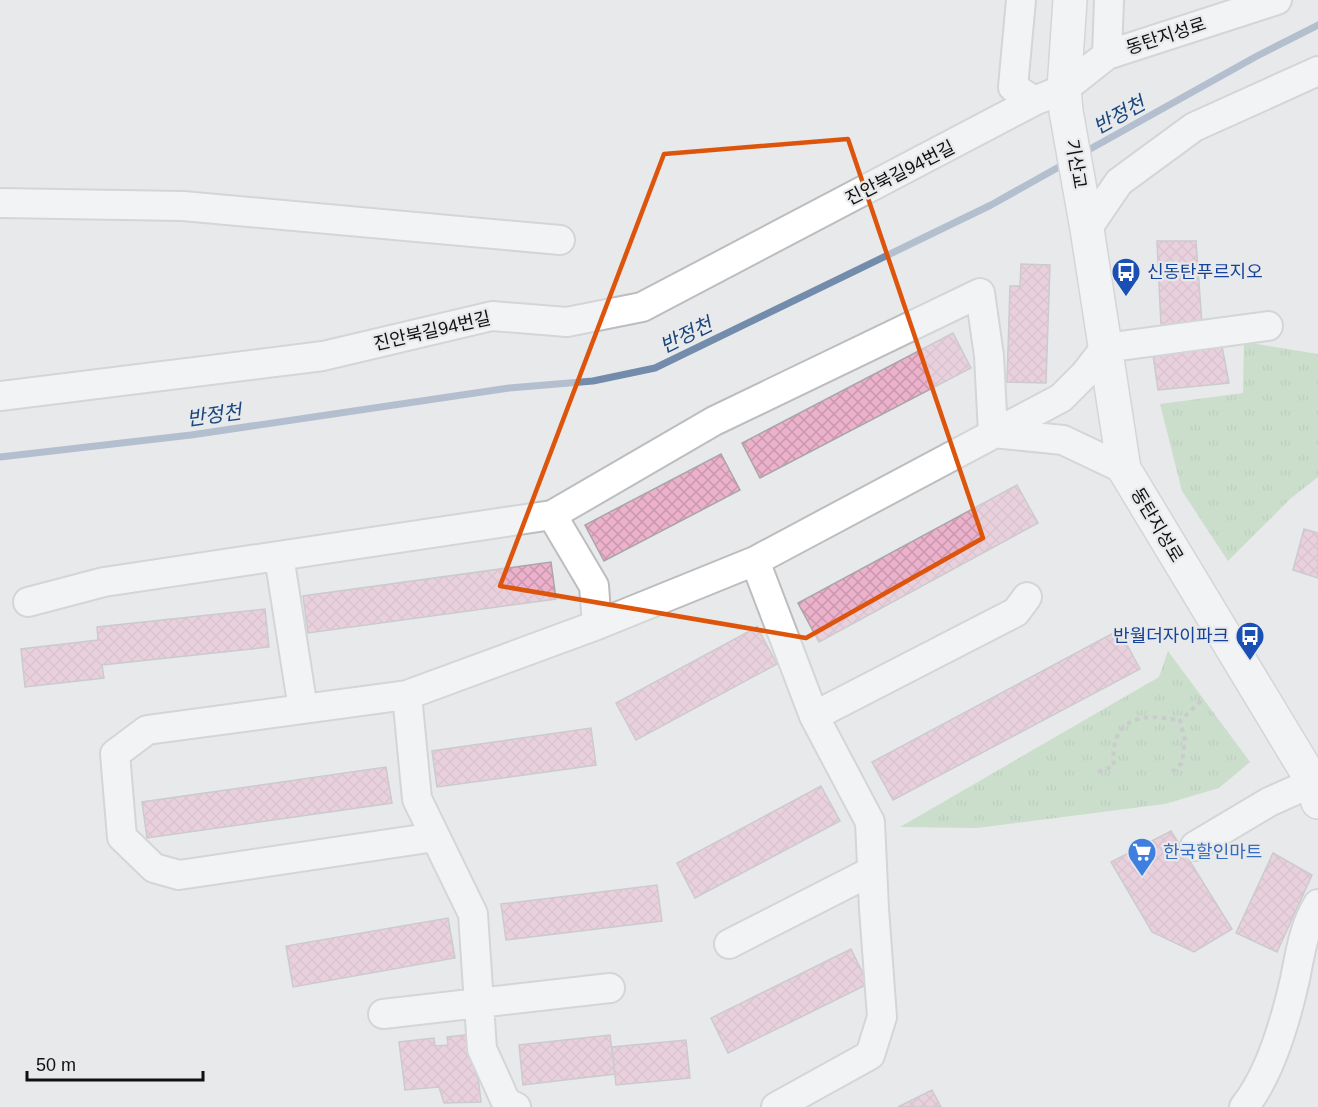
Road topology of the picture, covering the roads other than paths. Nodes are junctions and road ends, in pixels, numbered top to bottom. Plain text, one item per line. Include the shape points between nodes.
1 (1021, 0) edge
2 (1070, 0) edge
3 (1109, 0) edge
4 (1277, 0) edge
5 (1107, 55) junction
6 (1318, 70) edge
7 (1065, 100) junction
8 (1020, 101) junction
9 (0, 203) edge
10 (1086, 222) junction
11 (560, 240) dead end
12 (1268, 326) dead end
13 (1105, 348) junction
14 (0, 396) edge
15 (993, 433) junction
16 (1124, 469) junction
17 (552, 515) junction
18 (279, 556) junction
19 (754, 561) junction
20 (1027, 597) dead end
21 (28, 602) dead end
22 (597, 626) junction
23 (407, 695) junction
24 (303, 709) junction
25 (814, 716) junction
26 (1316, 788) edge
27 (435, 837) junction
28 (1195, 846) dead end
29 (872, 871) junction
30 (1318, 904) edge
31 (729, 944) dead end
32 (610, 988) dead end
33 (479, 1002) junction
34 (383, 1014) dead end
35 (516, 1107) edge
36 (776, 1107) edge
37 (1244, 1107) edge

1 - 8 street
2 - 7 main road
3 - 5 street
4 - 5 street, 동탄지성로
5 - 7 street, 동탄지성로
6 - 10 street via 1194,127 1119,182
7 - 8 street, 진안북길94번길
7 - 10 main road, 기산교
8 - 14 street, 진안북길94번길 via 642,307 567,322 492,316 323,356
9 - 11 street via 183,206
10 - 13 main road, 동탄지성로
12 - 13 street
13 - 15 street via 1061,398
13 - 16 main road, 동탄지성로
15 - 16 street via 1063,440
15 - 17 street via 989,356 980,293 714,420
15 - 19 street
16 - 26 main road, 동탄지성로
17 - 18 street
17 - 22 street via 594,586
18 - 21 street via 104,582
18 - 24 street
19 - 22 street
19 - 25 street
20 - 25 street via 1016,612
22 - 23 street
23 - 24 street
23 - 27 street via 417,799
24 - 27 street via 147,730 115,754 122,837 154,868 179,875
25 - 29 street via 870,822
26 - 28 street via 1269,802
27 - 33 street via 473,914
29 - 31 street
29 - 36 street via 882,1017 870,1055
30 - 37 street via 1303,940 1286,1019 1255,1093
32 - 33 street
33 - 34 street
33 - 35 street via 482,1049 506,1102

